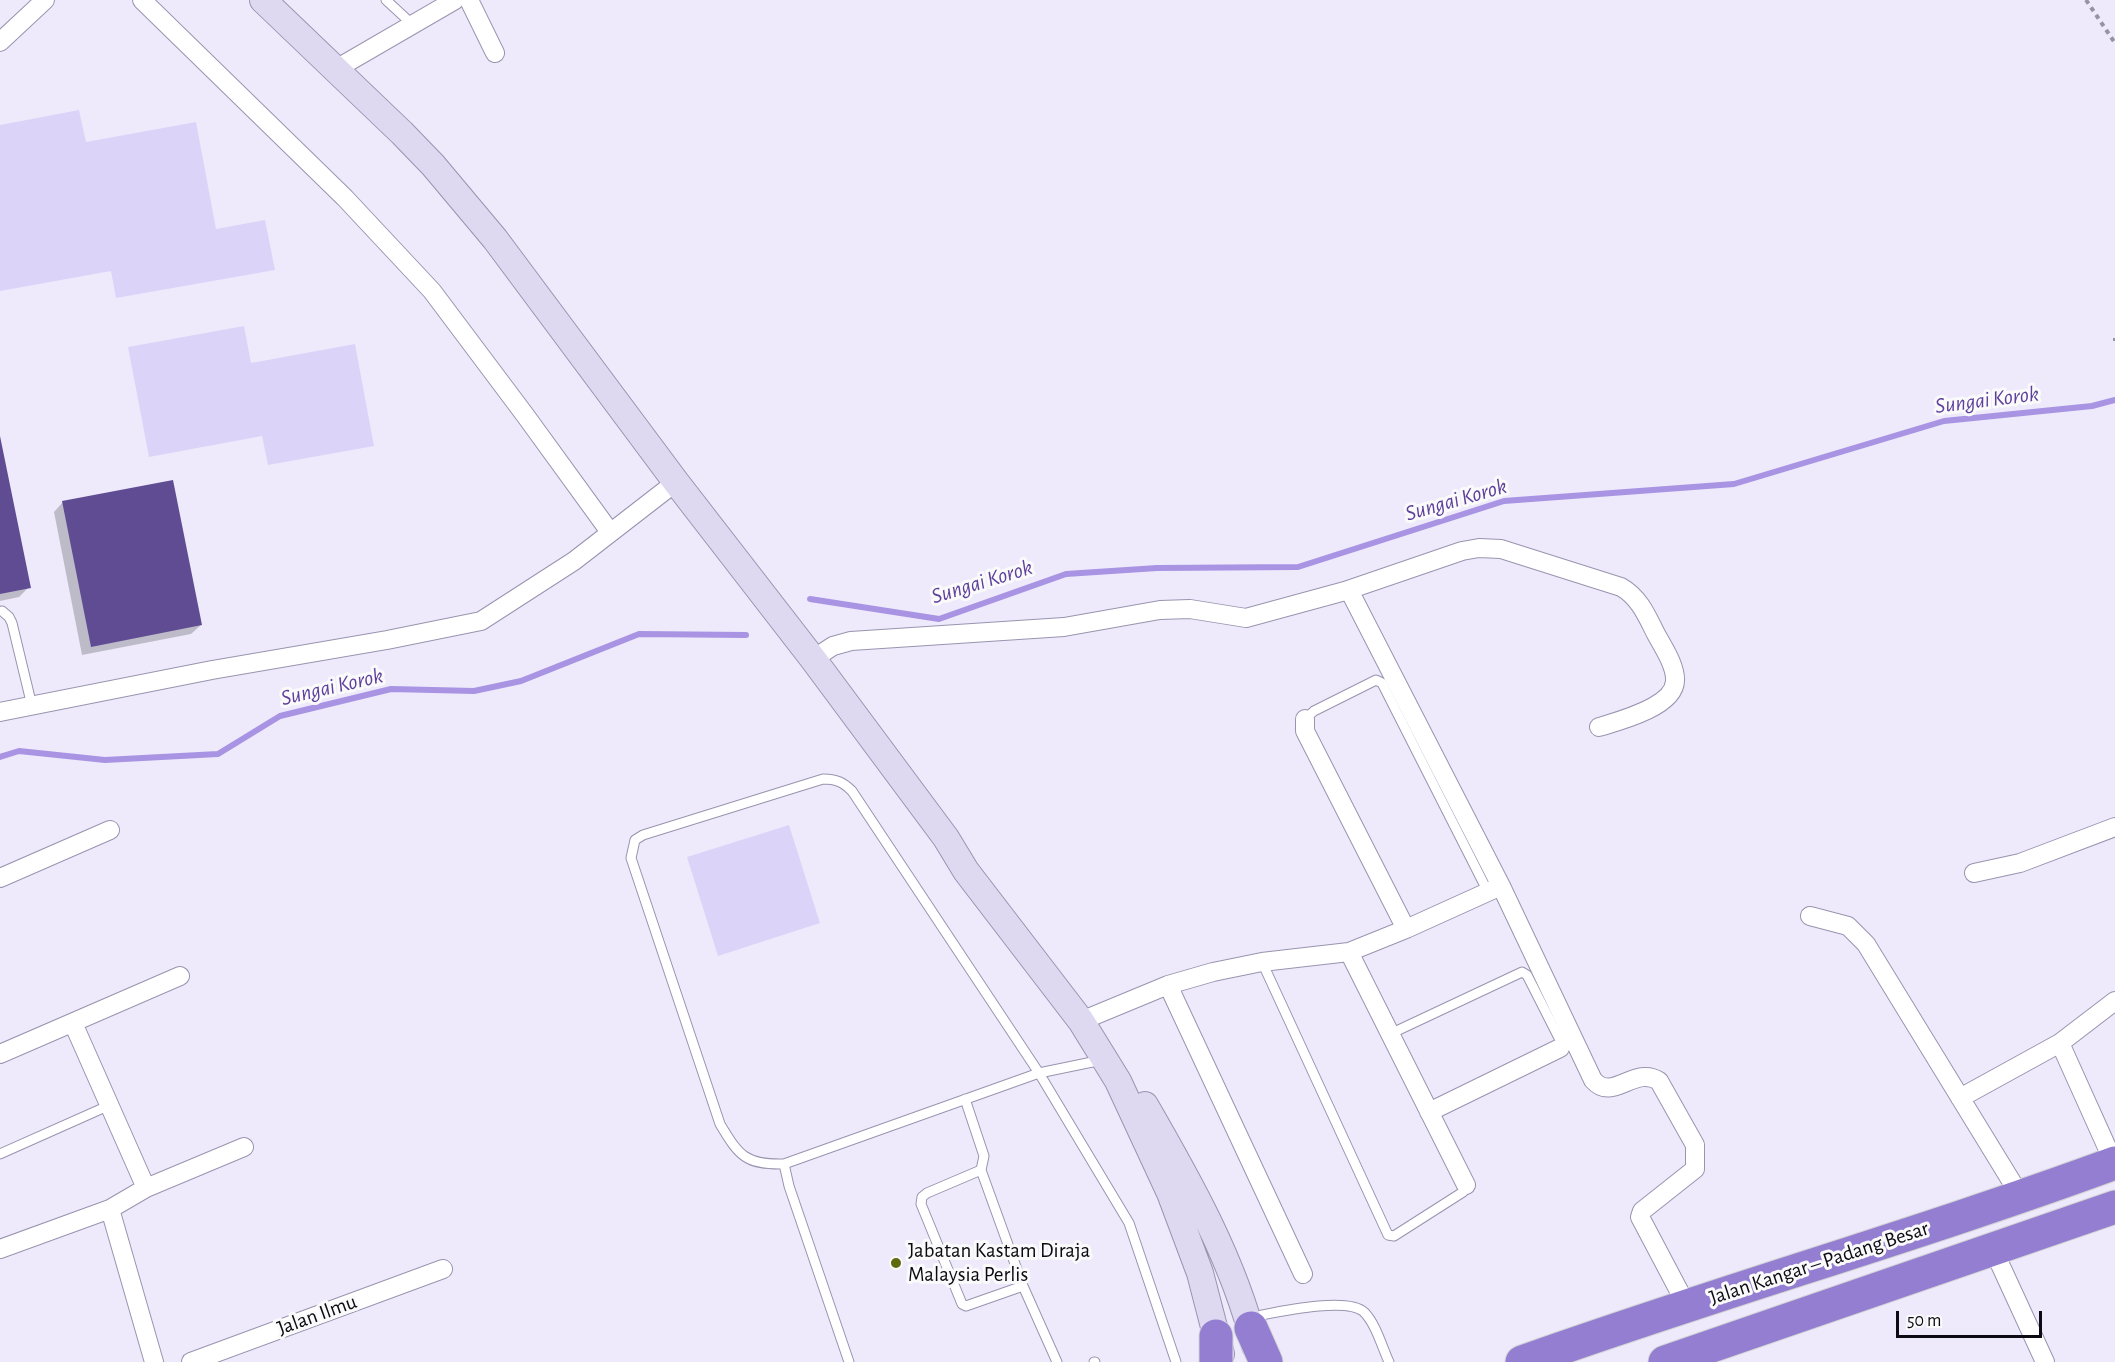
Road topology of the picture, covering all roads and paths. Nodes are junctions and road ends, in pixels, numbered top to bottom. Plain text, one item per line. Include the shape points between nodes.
1 (45, 0) edge
2 (142, 0) edge
3 (263, 0) edge
4 (386, 0) edge
5 (455, 0) edge
6 (469, 0) edge
7 (2086, 0) edge
8 (412, 24) junction
9 (0, 42) edge
10 (2115, 43) edge
11 (495, 53) dead end
12 (336, 69) junction
13 (676, 482) junction
14 (610, 532) junction
15 (1349, 590) junction
16 (3, 612) dead end
17 (813, 659) junction
18 (32, 706) junction
19 (0, 712) edge
20 (1305, 719) joint
21 (1599, 727) dead end
22 (2115, 827) edge
23 (110, 830) dead end
24 (1974, 873) dead end
25 (0, 878) edge
26 (1494, 889) junction
27 (1810, 916) dead end
28 (1406, 929) junction
29 (1349, 952) junction
30 (1262, 962) junction
31 (180, 976) dead end
32 (1168, 985) junction
33 (2115, 1001) edge
34 (1081, 1022) junction
35 (73, 1023) junction
36 (1390, 1034) junction
37 (2060, 1043) junction
38 (1560, 1048) joint
39 (0, 1054) edge
40 (1112, 1070) junction
41 (1039, 1073) junction
42 (1960, 1098) junction
43 (965, 1099) junction
44 (110, 1105) junction
45 (1429, 1112) junction
46 (243, 1147) dead end
47 (0, 1154) edge
48 (2115, 1163) edge
49 (784, 1164) junction
50 (981, 1170) junction
51 (1466, 1185) joint
52 (146, 1188) junction
53 (2021, 1197) junction
54 (2115, 1207) edge
55 (110, 1209) junction
56 (0, 1249) edge
57 (1993, 1249) junction
58 (443, 1269) dead end
59 (1303, 1274) dead end
60 (1023, 1286) junction
61 (1687, 1306) junction
62 (1646, 1319) junction
63 (1250, 1323) junction
64 (1218, 1353) edge
65 (154, 1362) edge
66 (191, 1362) edge
67 (849, 1362) edge
68 (1057, 1362) edge
69 (1176, 1362) edge
70 (1259, 1362) edge
71 (1266, 1362) edge
72 (1389, 1362) edge
73 (1522, 1362) edge
74 (1570, 1362) edge
75 (1665, 1362) edge
76 (2045, 1362) edge

1 - 9 street
2 - 14 street via 345,198 432,291
3 - 12 street
4 - 8 lane
5 - 8 street
6 - 11 street
7 - 10 path
8 - 12 street
12 - 13 street via 433,165 495,239
13 - 14 street
13 - 17 street
14 - 18 street via 574,561 481,621
15 - 17 street via 1246,618 1190,609 1160,610 1064,627 851,641 833,646
15 - 21 street via 1479,548 1528,556 1621,587 1631,593 1646,615 1676,684 1650,708
15 - 26 street
16 - 18 lane via 12,623
17 - 34 street
18 - 19 street
20 - 26 lane via 1376,680 1382,683
20 - 28 street via 1305,731
22 - 24 street via 2020,863
23 - 25 street
26 - 28 street
26 - 61 street via 1593,1080 1607,1089 1641,1077 1659,1081 1695,1145 1695,1169 1642,1210 1640,1217
27 - 42 street via 1848,926 1866,944
28 - 29 street
29 - 30 street
29 - 36 street
30 - 32 street
30 - 51 lane via 1388,1235 1394,1236 1463,1192
31 - 35 street
32 - 34 street
32 - 59 street
33 - 37 street
34 - 40 street
35 - 39 street
35 - 44 street
36 - 38 lane via 1522,972 1560,1040
36 - 45 street
37 - 42 street
37 - 48 street
38 - 45 street
40 - 41 lane
40 - 63 street via 1144,1103 1170,1147 1214,1236
40 - 64 street via 1185,1230 1200,1273
41 - 43 lane
41 - 49 lane via 852,791 842,782 823,779 643,835 635,840 631,858 720,1124 736,1151 762,1165
41 - 69 lane via 1130,1222
42 - 53 street
43 - 49 lane
43 - 50 lane via 984,1156
44 - 47 lane
44 - 52 street
45 - 51 street
46 - 52 street
48 - 53 highway, Jalan Kangar – Padang Besar
49 - 67 lane
50 - 60 lane
50 - 60 lane via 927,1193 921,1204 962,1304 966,1306
52 - 55 street
53 - 61 highway, Jalan Kangar – Padang Besar
54 - 57 highway, Jalan Kangar – Padang Besar
55 - 56 street
55 - 65 street
57 - 75 highway, Jalan Kangar – Padang Besar
57 - 76 street
58 - 66 street, Jalan Ilmu
60 - 68 lane
61 - 62 highway, Jalan Kangar – Padang Besar
62 - 73 highway, Jalan Kangar – Padang Besar
62 - 74 highway via 1612,1344
63 - 70 street
63 - 71 highway
63 - 72 lane via 1301,1308 1351,1305 1364,1312

